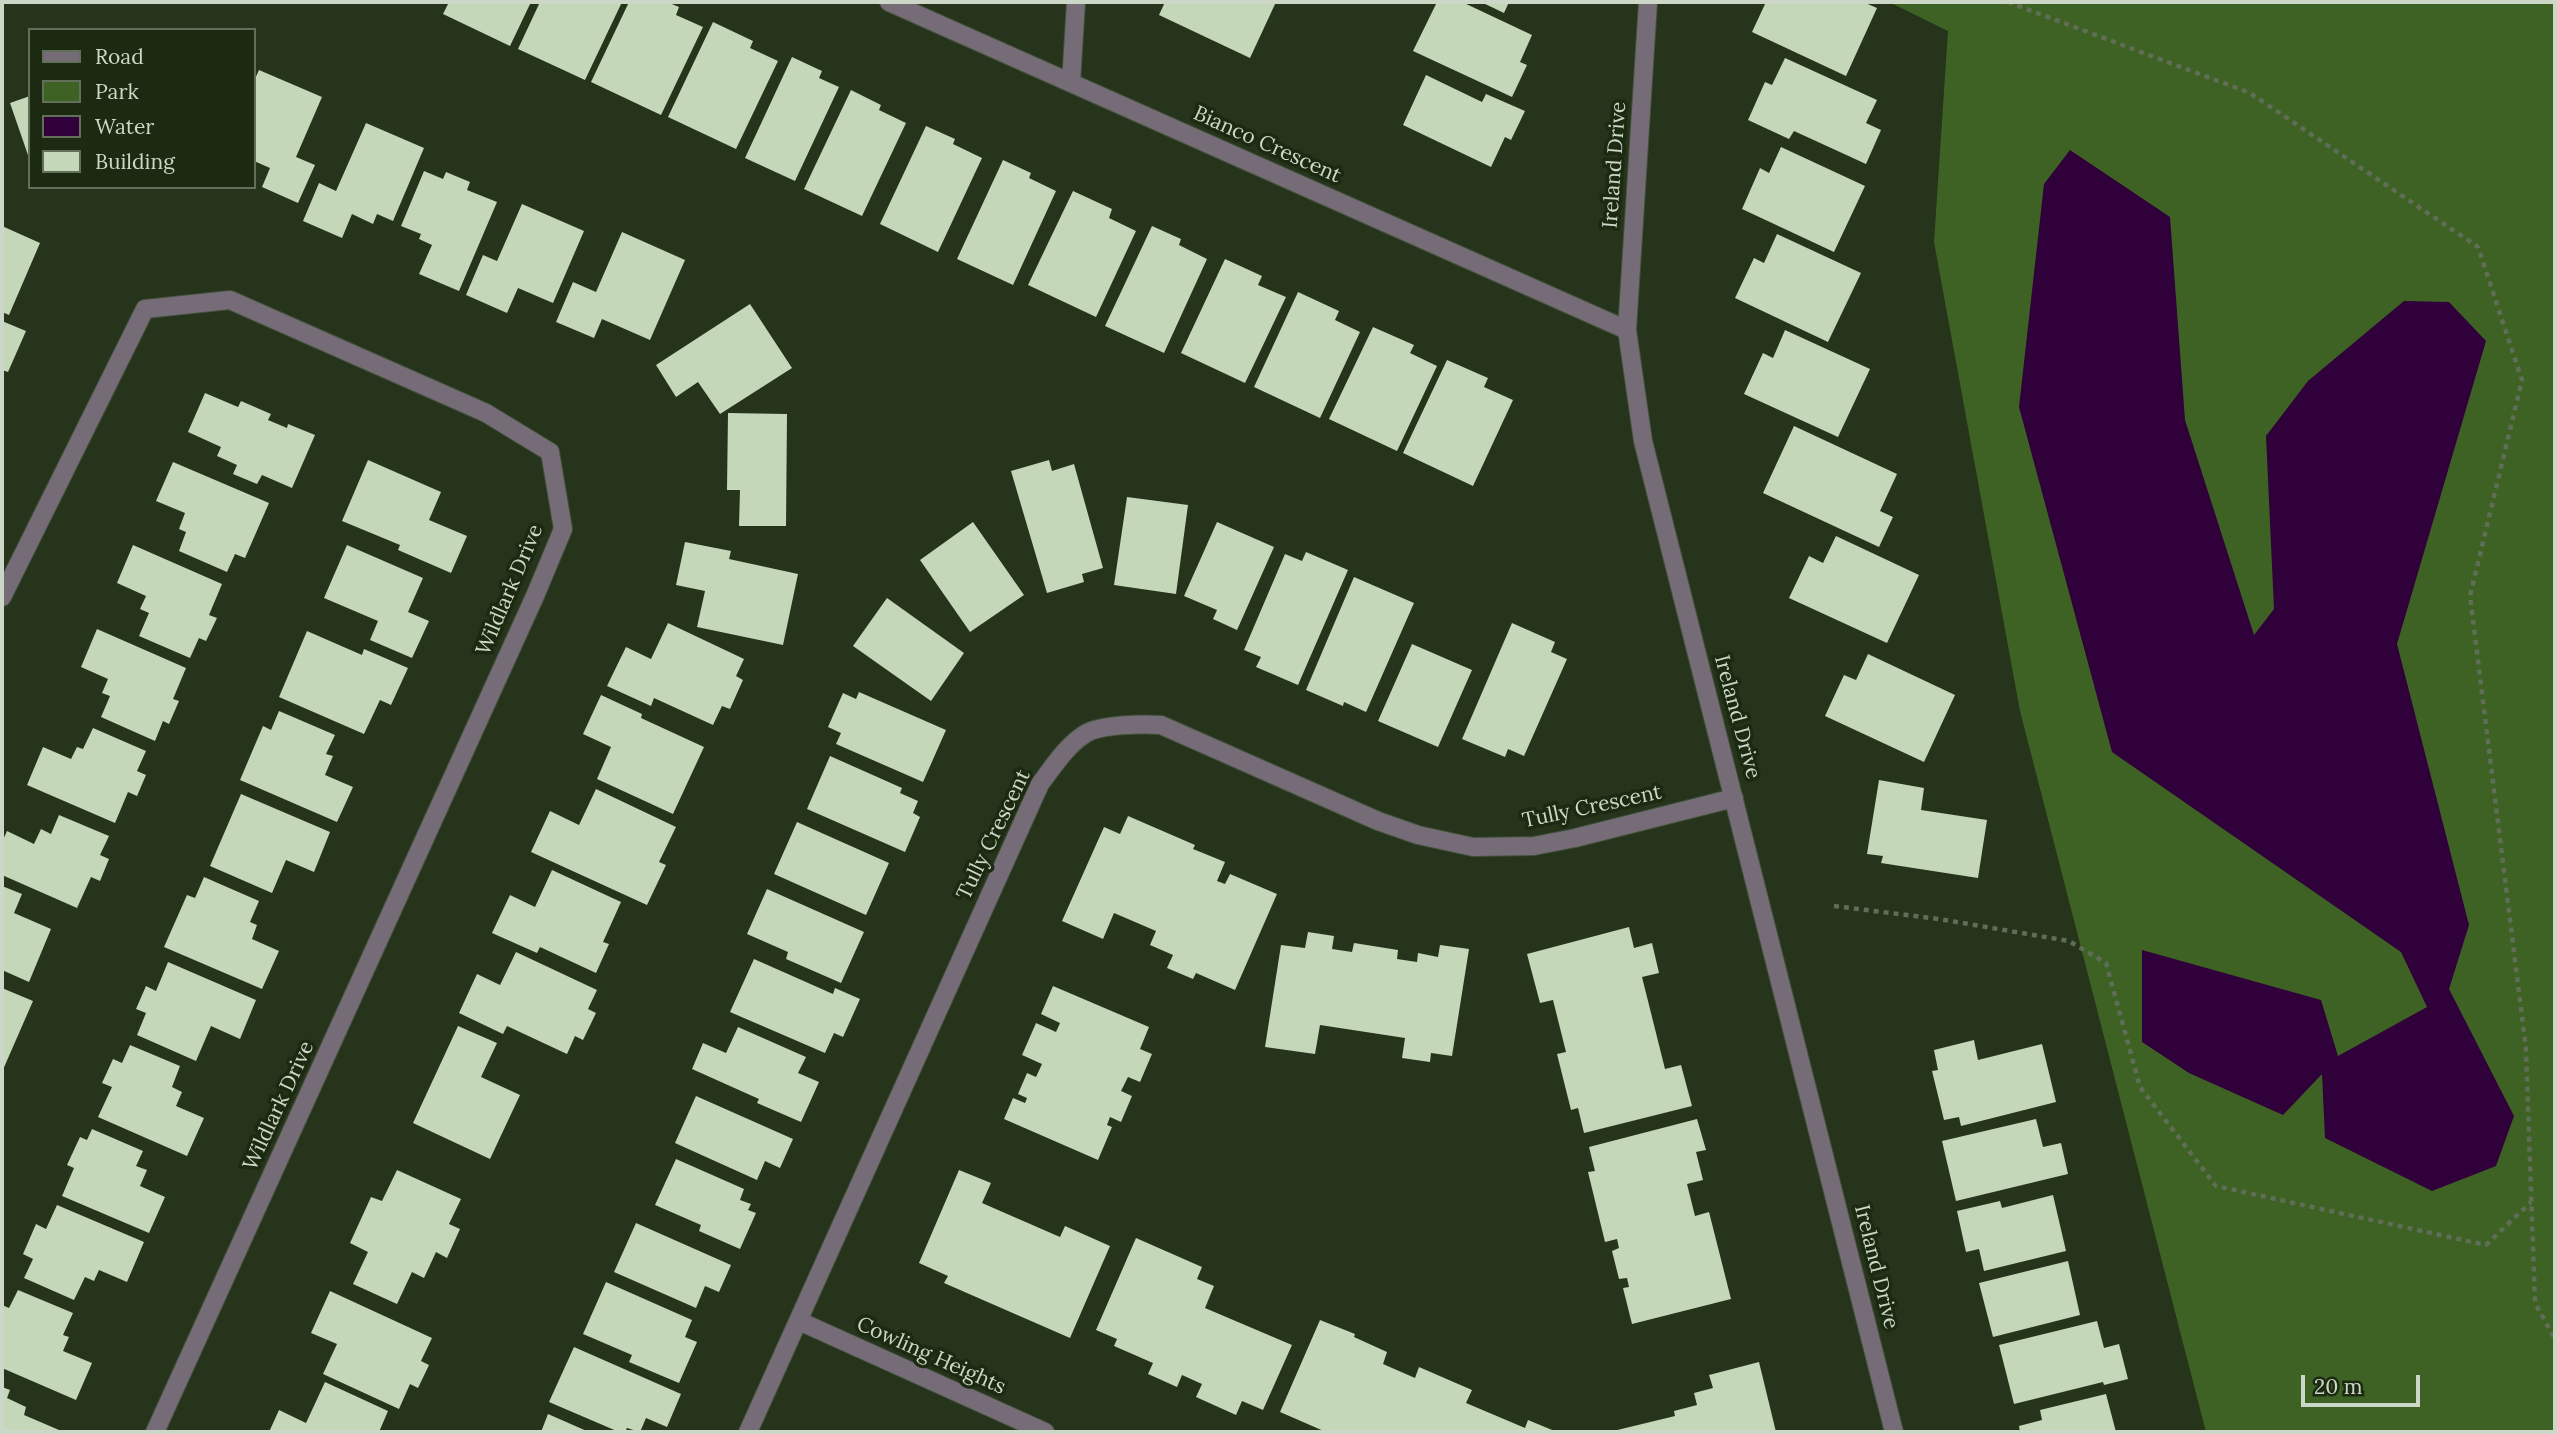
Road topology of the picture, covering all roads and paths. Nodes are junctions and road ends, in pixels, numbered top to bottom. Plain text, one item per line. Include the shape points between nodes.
1 (889, 2) edge
2 (1076, 2) edge
3 (1648, 2) edge
4 (2008, 2) edge
5 (1071, 83) junction
6 (1628, 330) junction
7 (2, 597) edge
8 (1734, 798) junction
9 (1834, 906) dead end
10 (2531, 1202) junction
11 (799, 1321) junction
12 (2555, 1339) edge
13 (155, 1432) edge
14 (748, 1432) edge
15 (1045, 1432) edge
16 (1894, 1432) edge

1 - 5 street, Bianco Crescent
2 - 5 street
3 - 6 street, Ireland Drive
4 - 10 path via 2250,93 2478,247 2522,380 2470,596 2526,1049
5 - 6 street, Bianco Crescent
6 - 8 street, Ireland Drive via 1646,454
7 - 13 street, Wildlark Drive via 145,309 230,300 486,413 550,452 563,530
8 - 11 street, Tully Crescent via 1534,846 1473,847 1378,821 1161,725 1132,723 1086,732 1040,784
8 - 16 street, Ireland Drive
9 - 10 path via 2069,941 2106,963 2140,1087 2216,1186 2486,1245
10 - 12 path via 2535,1303
11 - 14 street, Tully Crescent
11 - 15 street, Cowling Heights

